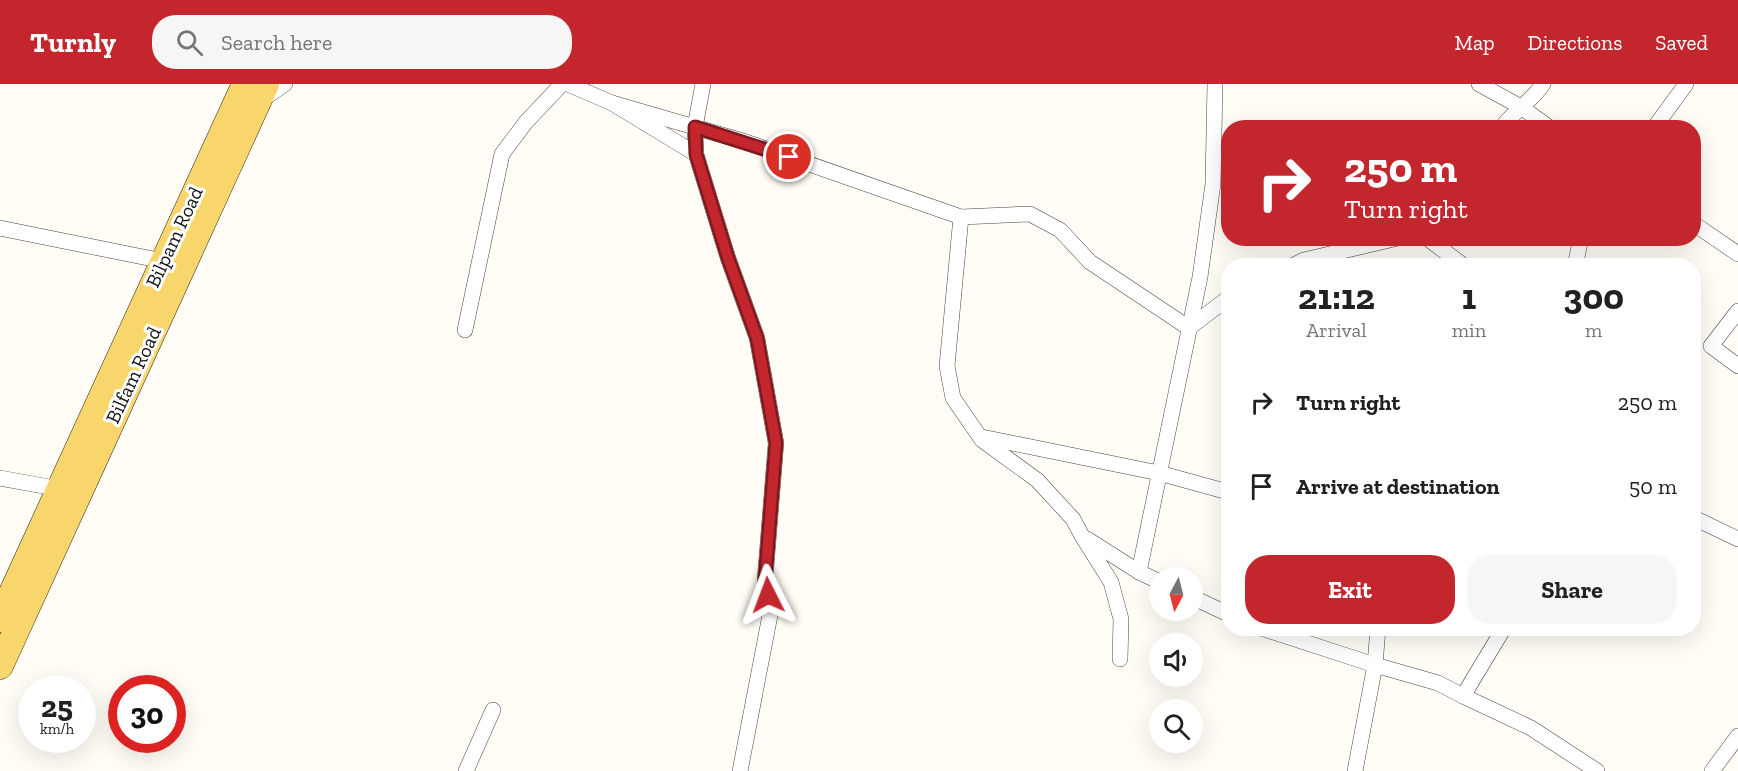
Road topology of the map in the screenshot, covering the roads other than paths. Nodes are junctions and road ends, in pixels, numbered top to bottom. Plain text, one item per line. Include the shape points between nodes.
1 (285, 84) edge
2 (562, 84) edge
3 (568, 84) edge
4 (703, 84) edge
5 (1215, 84) edge
6 (1479, 84) edge
7 (1544, 84) edge
8 (1686, 84) edge
9 (248, 90) edge
10 (612, 103) junction
11 (1521, 107) junction
12 (1506, 120) edge
13 (1539, 120) edge
14 (1660, 120) edge
15 (695, 127) junction
16 (696, 154) junction
17 (961, 217) junction
18 (0, 228) edge
19 (1701, 229) edge
20 (1364, 246) edge
21 (1438, 246) edge
22 (1738, 254) edge
23 (1313, 258) edge
24 (1454, 258) edge
25 (163, 261) junction
26 (1221, 303) edge
27 (1738, 311) edge
28 (1189, 328) junction
29 (465, 330) dead end
30 (1738, 366) edge
31 (980, 436) junction
32 (1159, 472) junction
33 (0, 478) edge
34 (60, 489) junction
35 (1221, 490) edge
36 (1701, 521) edge
37 (1082, 536) junction
38 (1738, 539) edge
39 (1139, 572) junction
40 (1149, 577) edge
41 (1203, 602) edge
42 (1221, 611) edge
43 (0, 619) edge
44 (1286, 636) edge
45 (1377, 636) edge
46 (1499, 636) edge
47 (1120, 659) dead end
48 (1375, 665) junction
49 (0, 666) edge
50 (1463, 696) junction
51 (494, 710) dead end
52 (1738, 736) edge
53 (466, 771) edge
54 (740, 771) edge
55 (1355, 771) edge
56 (1597, 771) edge
57 (1712, 771) edge

1 - 9 street
2 - 29 street via 502,154
3 - 10 street
4 - 15 street
5 - 28 street via 1213,184
6 - 11 street
7 - 11 street
8 - 14 street
9 - 25 main road, Bilpam Road
9 - 49 main road, Bilfam Road
10 - 15 street
10 - 16 street
11 - 12 street
11 - 13 street
15 - 16 street
15 - 17 street
16 - 54 street via 757,338 776,443 765,580 771,610
17 - 28 street via 1030,214 1060,230 1090,262
17 - 31 street via 947,366 953,398
18 - 25 street
19 - 22 street
20 - 23 street
21 - 24 street
25 - 34 main road, Bilpam Road
26 - 28 street
27 - 30 street via 1711,346
28 - 32 street
31 - 32 street
31 - 37 street via 1037,480 1073,519
32 - 35 street
32 - 39 street
33 - 34 street
34 - 43 main road, Bilpam Road
36 - 38 street
37 - 39 street
37 - 47 street via 1111,582 1121,619
39 - 40 street
41 - 42 street
44 - 48 street
45 - 48 street
46 - 50 street
48 - 50 street via 1438,683
48 - 55 street
50 - 56 street via 1531,728
51 - 53 street
52 - 57 street

